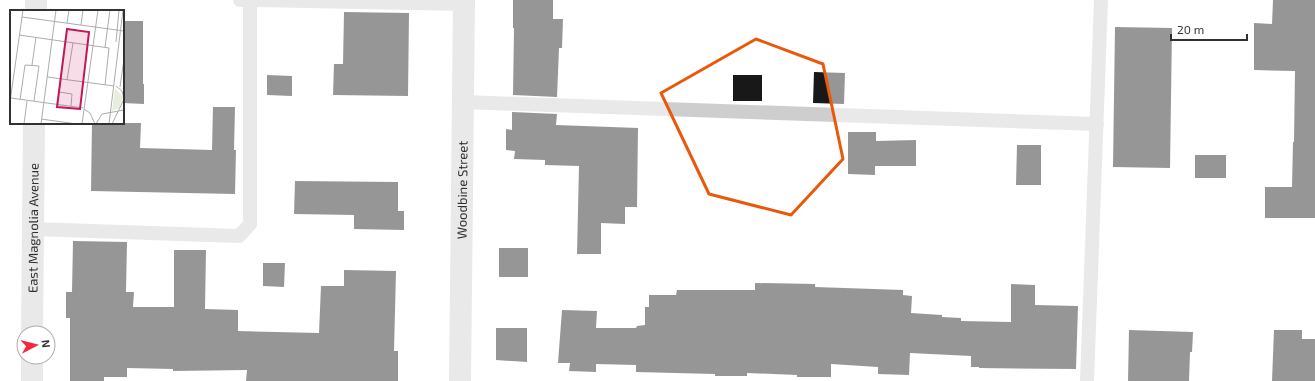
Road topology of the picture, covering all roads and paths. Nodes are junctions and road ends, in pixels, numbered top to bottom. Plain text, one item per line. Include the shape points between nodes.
1 (240, 0) edge
2 (250, 0) edge
3 (1101, 0) edge
4 (464, 2) edge
5 (463, 102) junction
6 (34, 124) edge
7 (1097, 124) junction
8 (33, 229) junction
9 (32, 325) edge
10 (32, 365) edge
11 (32, 381) edge
12 (460, 381) edge
13 (1087, 381) edge

1 - 2 lane
2 - 4 lane
2 - 8 lane via 250,224 239,236
3 - 7 lane
4 - 5 street, Woodbine Street
5 - 7 lane
5 - 12 street, Woodbine Street
6 - 8 street, East Magnolia Avenue
7 - 13 lane
8 - 9 street, East Magnolia Avenue
10 - 11 street

